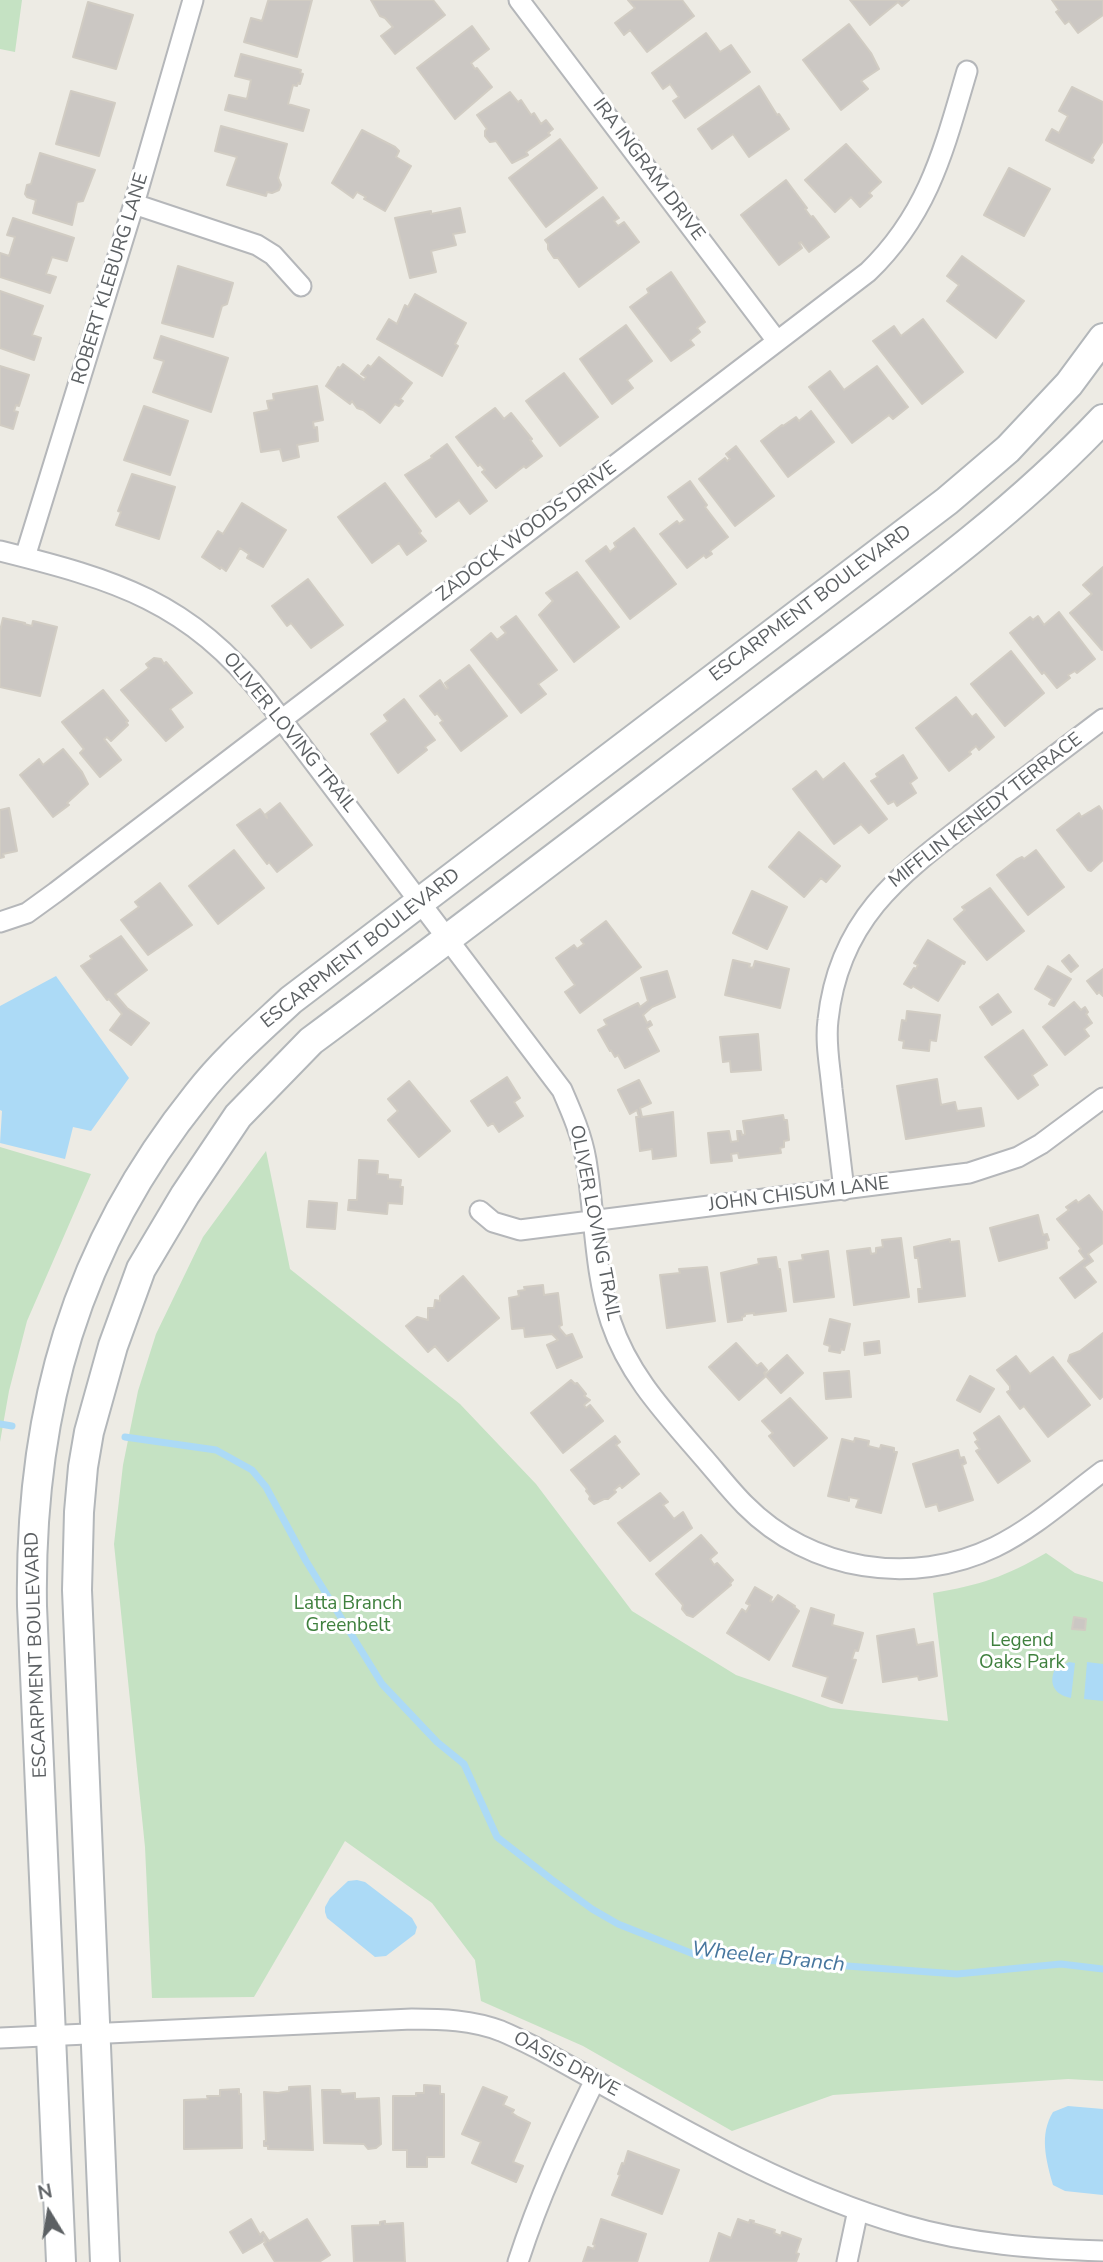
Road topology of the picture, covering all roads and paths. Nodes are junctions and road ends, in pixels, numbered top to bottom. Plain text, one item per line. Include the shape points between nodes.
1 (192, 0) edge
2 (519, 0) edge
3 (967, 71) dead end
4 (134, 204) junction
5 (301, 286) dead end
6 (1103, 338) edge
7 (777, 341) junction
8 (1103, 419) edge
9 (0, 551) edge
10 (25, 557) junction
11 (862, 565) junction
12 (890, 602) junction
13 (281, 719) junction
14 (1103, 719) edge
15 (420, 901) junction
16 (0, 922) edge
17 (448, 938) junction
18 (1103, 1098) edge
19 (844, 1190) junction
20 (480, 1212) dead end
21 (594, 1222) junction
22 (1103, 1471) edge
23 (95, 2032) junction
24 (51, 2035) junction
25 (0, 2038) edge
26 (595, 2080) junction
27 (858, 2210) junction
28 (1103, 2252) edge
29 (61, 2262) edge
30 (105, 2262) edge
31 (518, 2262) edge
32 (847, 2262) edge

1 - 4 street, ROBERT KLEBURG LANE
2 - 7 street, IRA INGRAM DRIVE
3 - 7 street, ZADOCK WOODS DRIVE via 933,179 903,232 868,272
4 - 5 street via 257,245 273,255
4 - 10 street, ROBERT KLEBURG LANE
6 - 11 main road, ESCARPMENT BOULEVARD via 1069,384 1008,449
7 - 13 street, ZADOCK WOODS DRIVE
8 - 12 main road via 1001,515
9 - 10 street, OLIVER LOVING TRAIL
10 - 13 street, OLIVER LOVING TRAIL via 137,592 187,621 234,661
11 - 12 main road
11 - 15 main road, ESCARPMENT BOULEVARD
12 - 17 main road
13 - 15 street, OLIVER LOVING TRAIL
13 - 16 street, ZADOCK WOODS DRIVE via 27,913
14 - 19 street, MIFFLIN KENEDY TERRACE via 894,881 847,945 827,1023
15 - 17 street, OLIVER LOVING TRAIL
15 - 24 main road, ESCARPMENT BOULEVARD via 291,1000 198,1093 152,1156 110,1227 75,1307 40,1452 32,1554
17 - 21 street, OLIVER LOVING TRAIL via 562,1090 579,1130
17 - 23 main road via 311,1041 239,1116 141,1269 113,1346 89,1432 79,1512 78,1603
18 - 19 street, JOHN CHISUM LANE via 1018,1157 969,1173
19 - 21 street, JOHN CHISUM LANE
20 - 21 street, JOHN CHISUM LANE via 493,1222 520,1230
21 - 22 street, OLIVER LOVING TRAIL via 612,1324 650,1395 746,1506 803,1546 835,1560 885,1569 947,1563 1015,1536
23 - 24 street, OASIS DRIVE
23 - 26 street, OASIS DRIVE via 449,2019 500,2031
23 - 30 main road
24 - 25 street, OASIS DRIVE
24 - 29 main road, ESCARPMENT BOULEVARD
26 - 27 street, OASIS DRIVE via 758,2168
26 - 31 street via 541,2194
27 - 28 street, OASIS DRIVE via 957,2238
27 - 32 street

